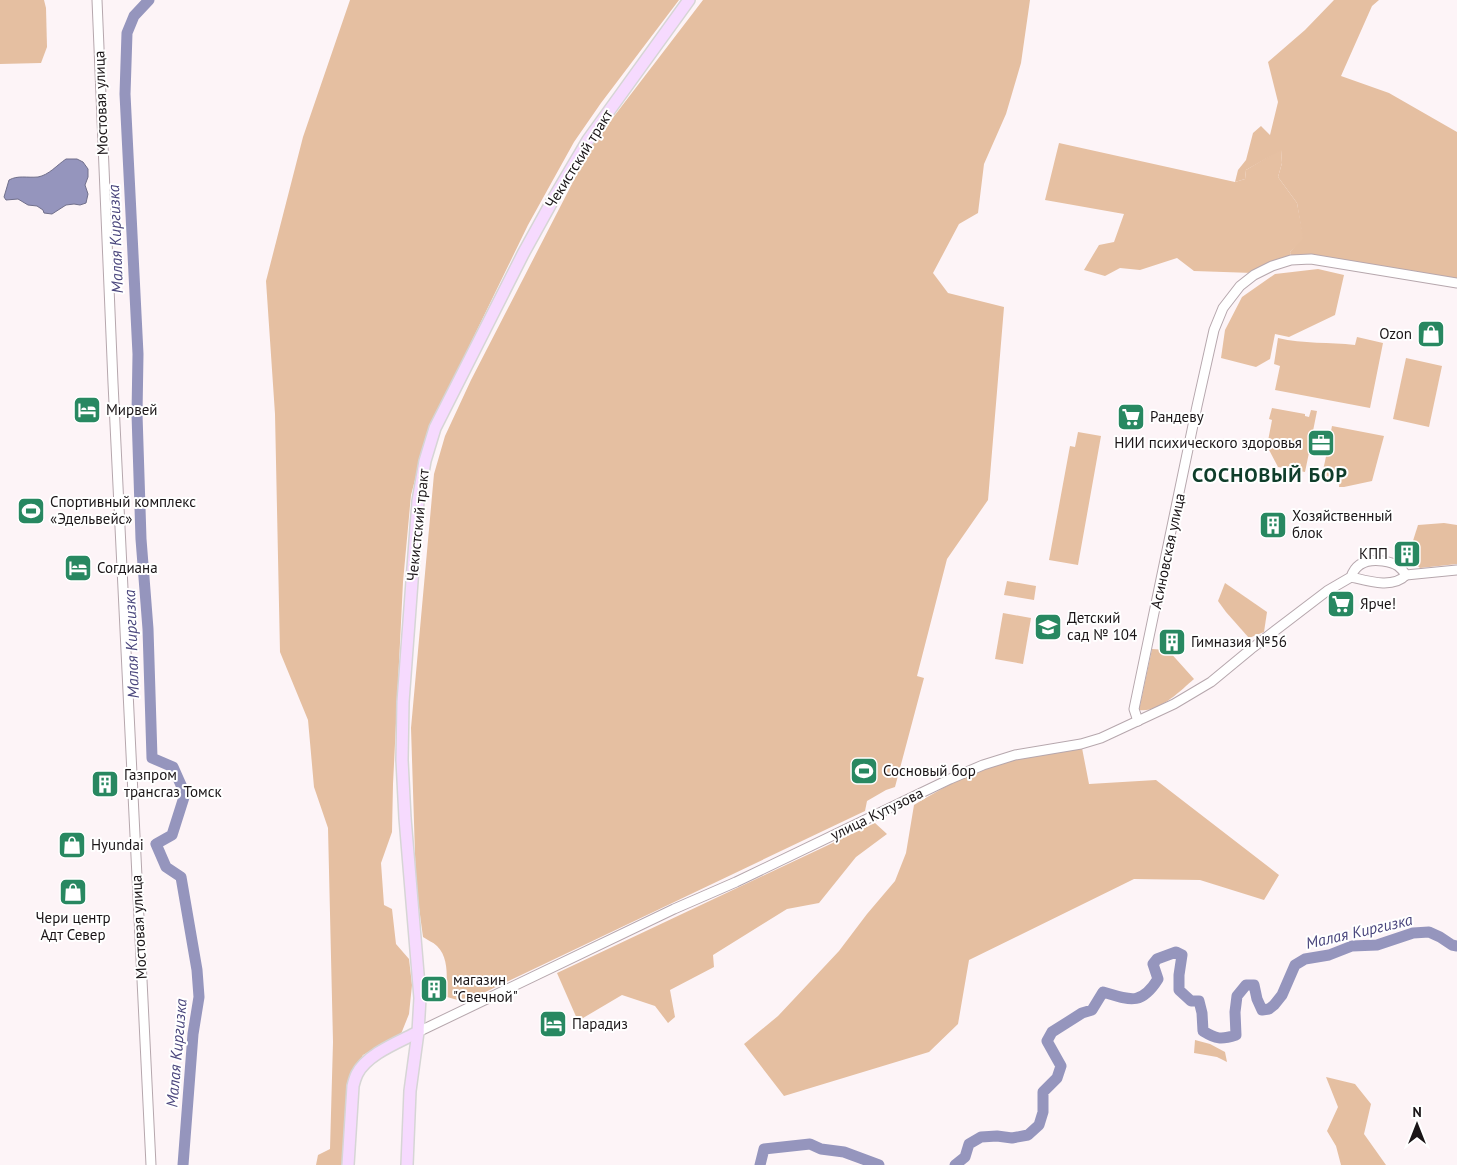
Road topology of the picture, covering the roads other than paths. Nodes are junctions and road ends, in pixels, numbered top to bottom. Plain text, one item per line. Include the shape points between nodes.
1 (97, 0) edge
2 (689, 0) edge
3 (1457, 283) edge
4 (1457, 570) edge
5 (1406, 575) junction
6 (1351, 577) junction
7 (1138, 721) junction
8 (418, 1032) junction
9 (151, 1165) edge
10 (348, 1165) edge
11 (407, 1165) edge

1 - 9 street, Мостовая улица
2 - 8 main road, Чекистский тракт via 588,140 555,196 435,428 425,461 418,501 403,702 402,760 420,998
3 - 7 street, Асиновская улица via 1311,259 1291,260 1254,275 1240,286 1223,308 1214,330 1197,406 1134,709
4 - 5 street
5 - 6 street via 1401,580 1384,583
5 - 6 street, улица Кутузова via 1395,564 1371,560 1358,565
6 - 7 street, улица Кутузова via 1316,599 1211,682
7 - 8 street, улица Кутузова via 1101,738 1015,754 950,779
8 - 10 main road via 384,1050 357,1074 353,1086
8 - 11 main road, Чекистский тракт via 410,1092

